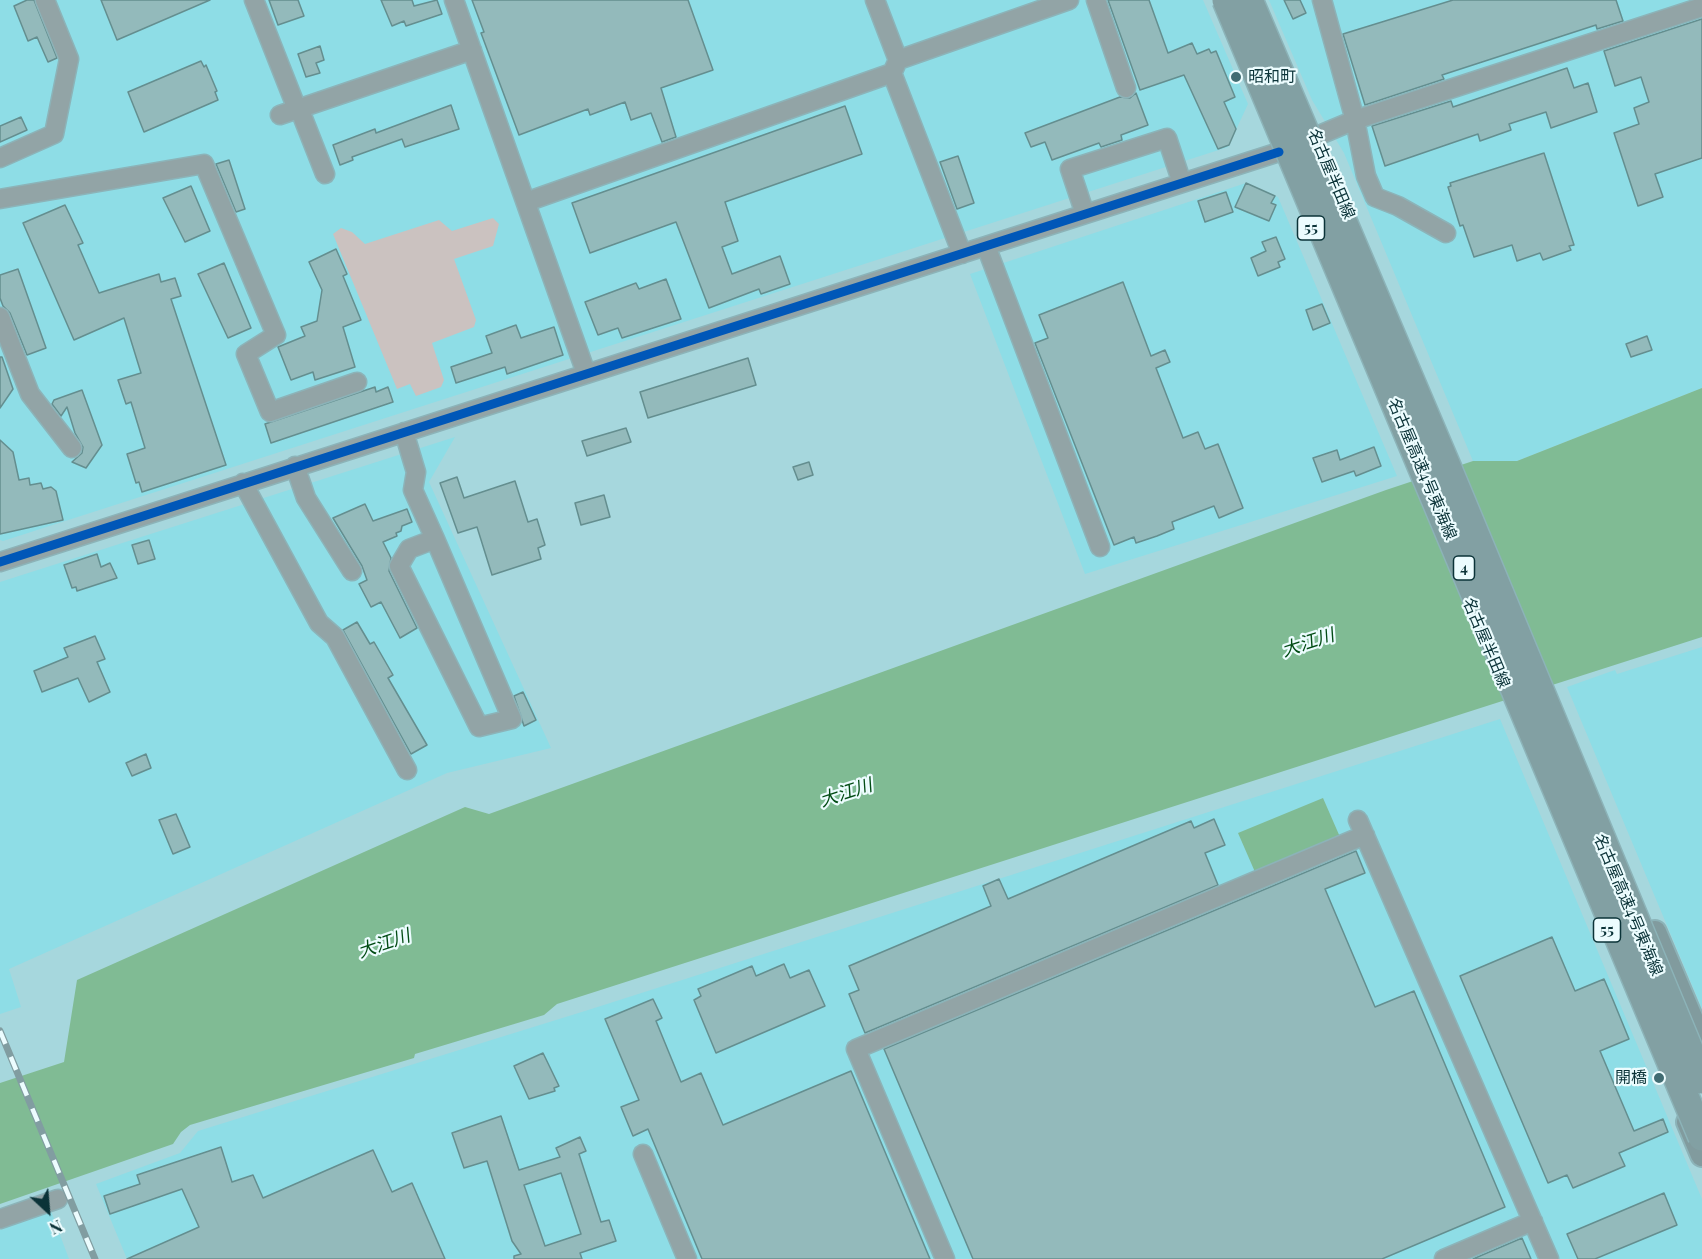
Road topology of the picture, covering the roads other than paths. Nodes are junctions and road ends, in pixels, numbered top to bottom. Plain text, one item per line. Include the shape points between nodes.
1 (45, 0) edge
2 (254, 0) edge
3 (454, 0) edge
4 (875, 0) edge
5 (1069, 0) edge
6 (1096, 0) edge
7 (1212, 0) edge
8 (1226, 0) edge
9 (1250, 0) edge
10 (1259, 0) edge
11 (1322, 0) edge
12 (1702, 6) edge
13 (472, 50) junction
14 (895, 66) junction
15 (1126, 88) dead end
16 (292, 110) junction
17 (1355, 120) junction
18 (1315, 137) junction
19 (1279, 152) junction
20 (0, 158) edge
21 (325, 174) dead end
22 (1182, 183) junction
23 (0, 199) edge
24 (526, 202) junction
25 (1085, 214) junction
26 (1446, 233) dead end
27 (986, 246) junction
28 (962, 254) junction
29 (0, 317) edge
30 (586, 373) junction
31 (357, 382) dead end
32 (404, 432) junction
33 (72, 448) dead end
34 (295, 466) junction
35 (243, 483) junction
36 (435, 539) junction
37 (1100, 547) dead end
38 (0, 562) edge
39 (352, 571) dead end
40 (407, 770) dead end
41 (1702, 1043) edge
42 (1702, 1080) edge
43 (1702, 1137) edge
44 (643, 1154) dead end
45 (1702, 1155) edge
46 (58, 1199) dead end
47 (0, 1219) edge
48 (1533, 1221) junction
49 (687, 1259) edge
50 (945, 1259) edge
51 (1443, 1259) edge
52 (1549, 1259) edge

1 - 20 street via 69,59 54,134
2 - 16 street
3 - 13 street
4 - 14 street
5 - 14 street
6 - 15 street
7 - 19 main road, 名古屋半田線 / 55
8 - 43 highway, 名古屋高速4号東海線 / 4, bridge
9 - 42 highway, 名古屋高速4号東海線 / 4, bridge
10 - 18 main road, 名古屋半田線 / 55
11 - 17 street
12 - 17 street
13 - 16 street
13 - 24 street
14 - 24 street
14 - 28 street
16 - 21 street
17 - 18 street
17 - 26 street via 1366,176 1375,197
18 - 19 street
18 - 41 main road, 名古屋半田線 / 55
19 - 22 street
19 - 45 main road, 名古屋半田線 / 55
22 - 25 street
22 - 25 street via 1167,138 1070,169
23 - 31 street via 204,164 276,335 246,354 270,412
24 - 30 street
25 - 27 street
27 - 28 street
27 - 37 street
28 - 30 street
29 - 33 street via 30,394
30 - 32 street
32 - 34 street
32 - 36 street via 416,472 413,490
34 - 35 street
34 - 39 street via 306,498
35 - 38 street
35 - 40 street via 319,623 334,637
36 - 36 street via 502,698 512,719 479,727 399,566 409,549
44 - 49 street
46 - 47 street
48 - 50 street via 1361,828 856,1049
48 - 51 street
48 - 52 street

